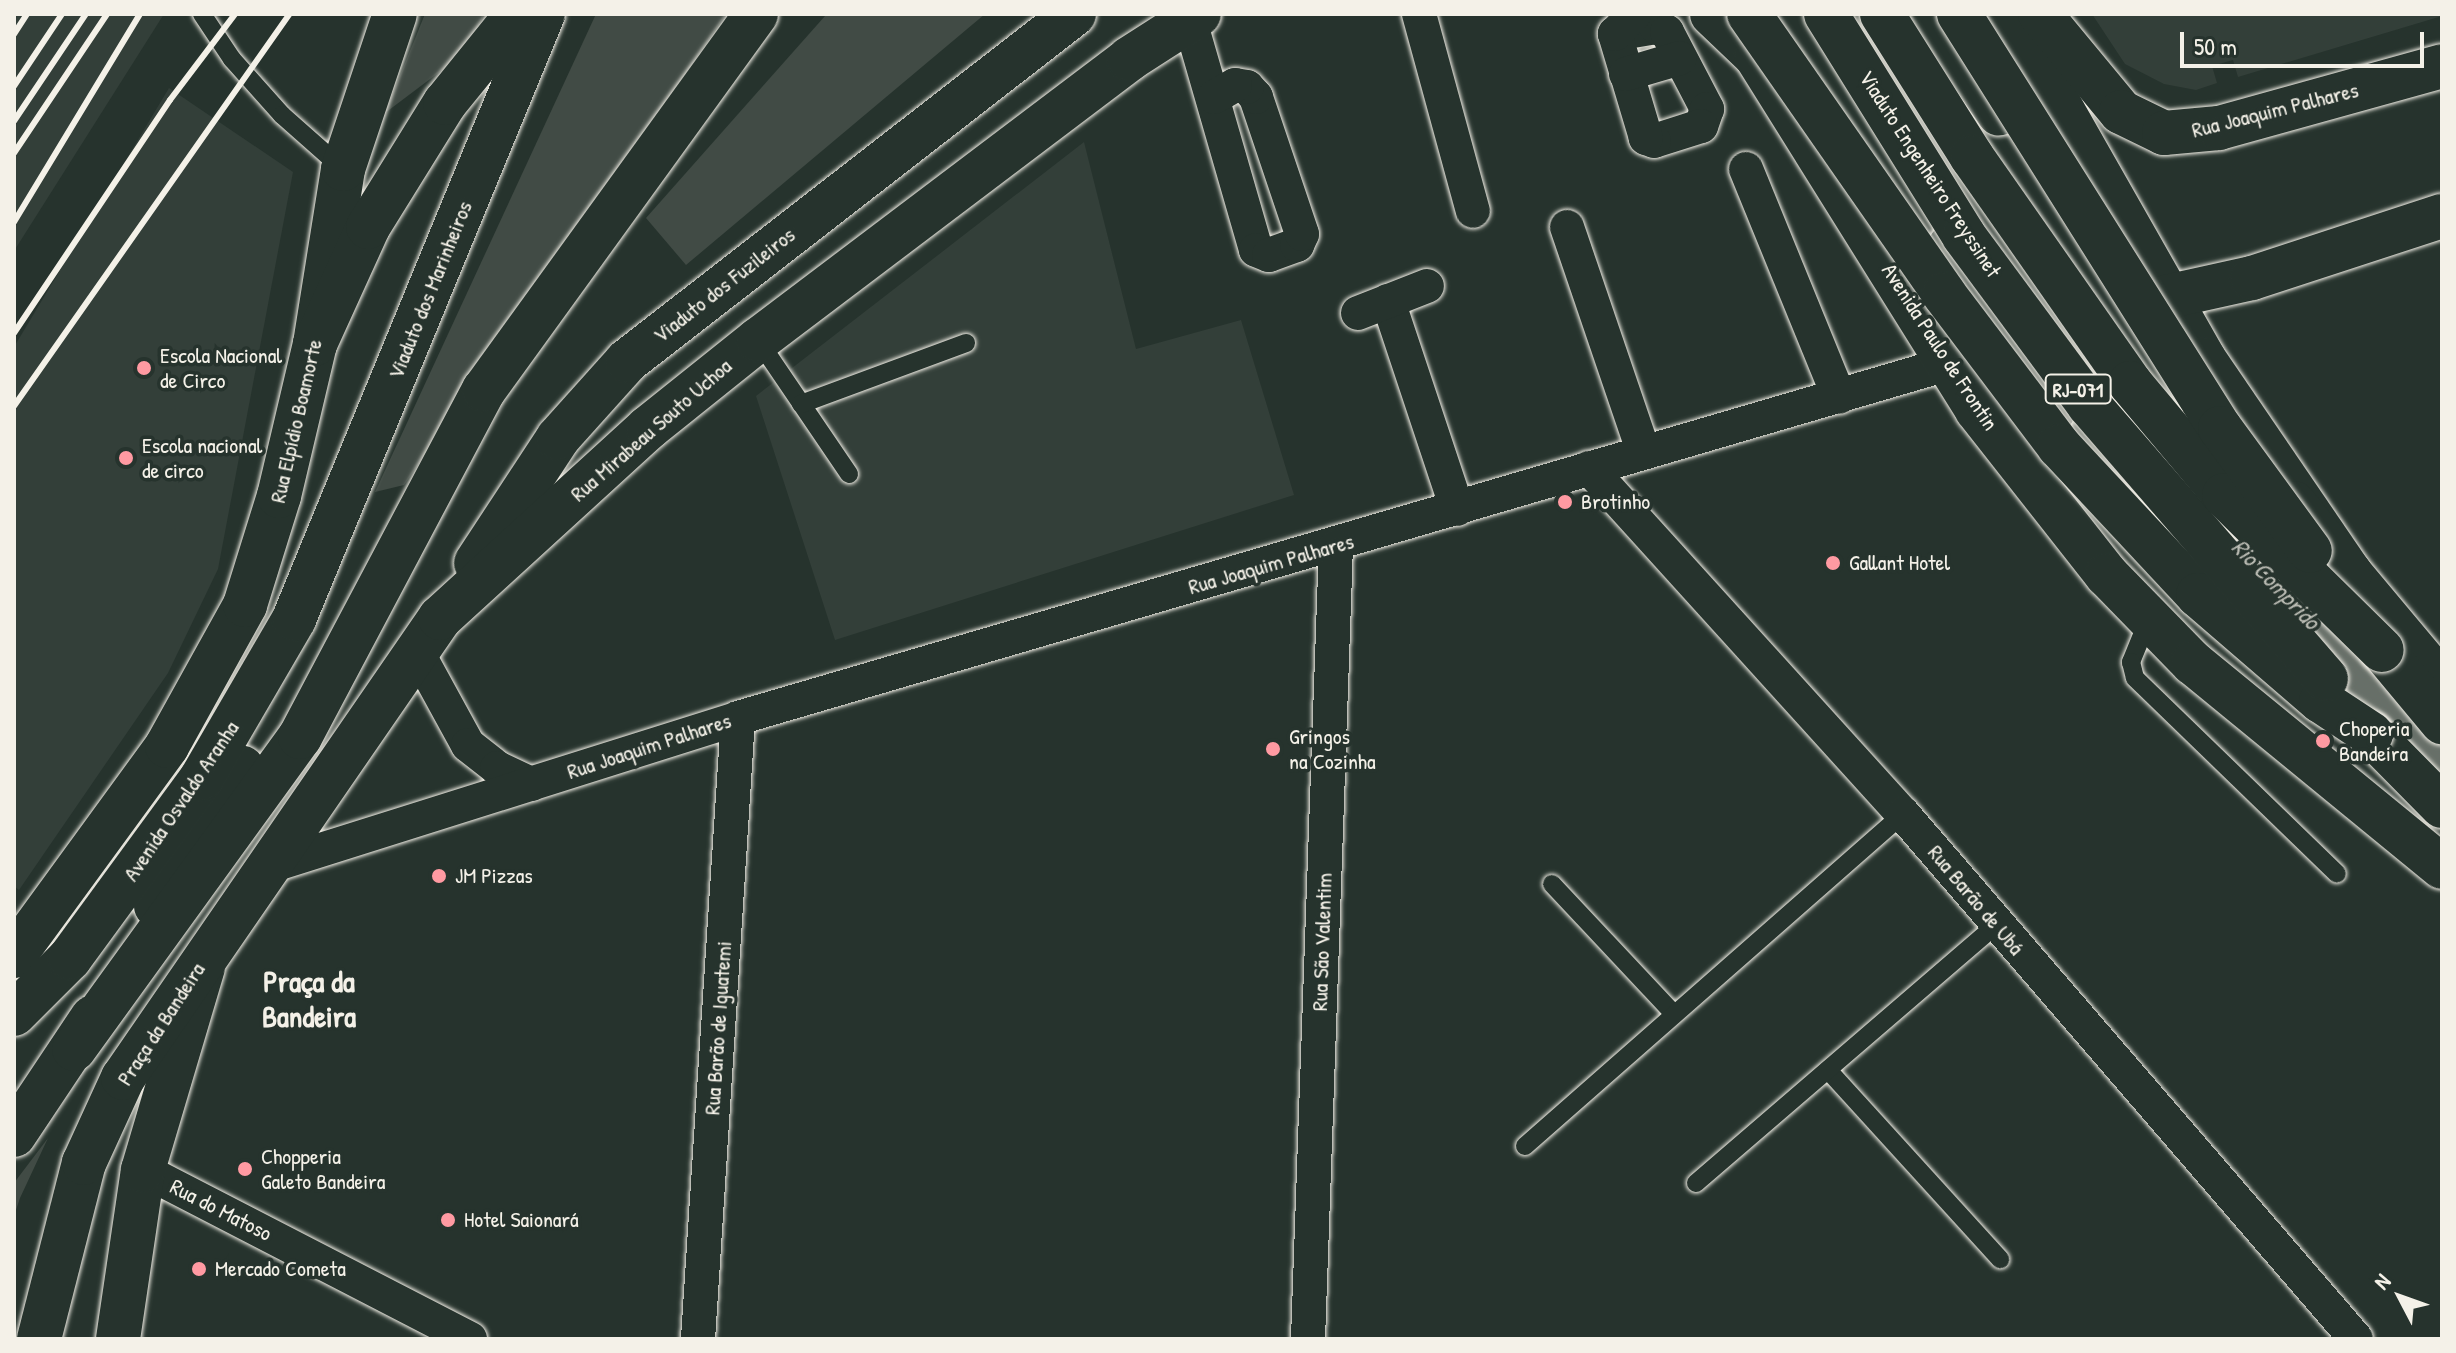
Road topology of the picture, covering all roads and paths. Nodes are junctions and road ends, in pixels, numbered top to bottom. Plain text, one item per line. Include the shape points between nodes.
1 (202, 14) edge
2 (395, 14) edge
3 (517, 14) edge
4 (543, 14) edge
5 (756, 14) edge
6 (1074, 14) edge
7 (1419, 14) edge
8 (1712, 14) edge
9 (1749, 14) edge
10 (1804, 14) edge
11 (1826, 14) edge
12 (1882, 14) edge
13 (1930, 14) edge
14 (1959, 14) edge
15 (1194, 17) edge
16 (2033, 22) edge
17 (1624, 24) edge
18 (1680, 58) junction
19 (2442, 66) edge
20 (1626, 74) junction
21 (1214, 97) dead end
22 (343, 169) junction
23 (1746, 169) dead end
24 (1473, 211) dead end
25 (2442, 216) edge
26 (1567, 227) dead end
27 (2252, 278) junction
28 (1427, 286) dead end
29 (2166, 297) junction
30 (758, 340) junction
31 (966, 343) dead end
32 (2011, 343) junction
33 (315, 344) junction
34 (2204, 359) junction
35 (1948, 366) junction
36 (1839, 397) junction
37 (801, 404) junction
38 (1643, 450) junction
39 (1589, 468) junction
40 (849, 474) dead end
41 (1457, 509) junction
42 (1336, 546) junction
43 (317, 566) junction
44 (2350, 573) junction
45 (2149, 618) junction
46 (428, 634) junction
47 (2382, 650) junction
48 (2193, 663) junction
49 (2442, 683) edge
50 (2252, 713) junction
51 (738, 718) junction
52 (2442, 722) edge
53 (2371, 734) junction
54 (531, 784) junction
55 (2442, 806) edge
56 (1903, 814) junction
57 (270, 866) junction
58 (2442, 867) edge
59 (2337, 874) dead end
60 (1552, 884) dead end
61 (1996, 925) junction
62 (16, 950) edge
63 (208, 952) junction
64 (1673, 1013) junction
65 (14, 1014) edge
66 (74, 1049) junction
67 (1828, 1070) junction
68 (14, 1135) edge
69 (1525, 1146) dead end
70 (143, 1170) junction
71 (1696, 1183) dead end
72 (2000, 1259) dead end
73 (39, 1339) edge
74 (118, 1339) edge
75 (470, 1339) edge
76 (698, 1339) edge
77 (1308, 1339) edge
78 (2356, 1339) edge

1 - 22 lane via 232,59 282,115
2 - 22 main road, Rua Elpídio Boamorte
3 - 33 main road via 445,103 368,227
4 - 43 main road, Viaduto dos Marinheiros
5 - 66 main road via 484,390 300,737
6 - 46 main road, Viaduto dos Fuzileiros via 712,292 588,400
7 - 24 street
8 - 35 main road, Avenida Paulo de Frontin via 1756,56 1798,116
9 - 53 main road, bridge via 1944,294 2059,446 2198,595 2321,701
10 - 32 main road, Avenida Paulo de Frontin
11 - 53 main road, Viaduto Engenheiro Freyssinet / RJ-071, bridge via 1964,236 2089,405 2235,568
12 - 47 main road, Viaduto Engenheiro Freyssinet / RJ-071, bridge via 1981,170 2147,405 2224,495
13 - 44 main road via 2140,314
14 - 47 main road, bridge via 2220,428
15 - 21 street
15 - 30 main road, Rua Mirabeau Souto Uchoa via 1129,59
16 - 19 main road, Rua Joaquim Palhares via 2121,112 2164,133 2219,128
16 - 29 main road
17 - 18 street via 1667,32
17 - 20 street
18 - 20 street
18 - 20 street via 1707,109 1706,120 1654,141 1646,138
22 - 33 main road, Rua Elpídio Boamorte
23 - 36 street
25 - 27 main road
26 - 38 street
27 - 29 main road
27 - 34 main road via 2221,314
28 - 41 street via 1373,307
29 - 34 main road
30 - 37 lane
30 - 46 main road, Rua Mirabeau Souto Uchoa via 648,428
31 - 37 lane
32 - 35 street, Rua Joaquim Palhares
32 - 48 main road, Avenida Paulo de Frontin via 2091,473
33 - 62 main road, Rua Elpídio Boamorte via 279,496 245,605 167,746
34 - 44 main road
35 - 36 street, Rua Joaquim Palhares
35 - 45 main road, Avenida Paulo de Frontin via 2097,563
36 - 38 street, Rua Joaquim Palhares
37 - 40 lane
38 - 39 street, Rua Joaquim Palhares
39 - 41 street, Rua Joaquim Palhares
39 - 56 street, Rua Barão de Ubá
41 - 42 street, Rua Joaquim Palhares
42 - 51 street, Rua Joaquim Palhares
42 - 77 street, Rua São Valentim
43 - 65 main road, Avenida Osvaldo Aranha via 294,619 201,779 70,958
43 - 66 main road via 312,629 271,721
44 - 49 main road
44 - 50 main road via 2306,586 2283,602 2264,633
45 - 48 main road, Avenida Paulo de Frontin
45 - 59 lane via 2131,662 2135,678
46 - 54 street via 468,745 497,768
46 - 57 main road, Rua Mirabeau Souto Uchoa
47 - 52 main road, Viaduto Engenheiro Freyssinet / RJ-071
48 - 50 main road, Avenida Paulo de Frontin
50 - 58 main road, Avenida Paulo de Frontin
51 - 54 street, Rua Joaquim Palhares
51 - 76 street, Rua Barão de Iguatemi
53 - 55 main road, Viaduto Engenheiro Freyssinet / RJ-071
54 - 57 street, Rua Joaquim Palhares
56 - 61 street, Rua Barão de Ubá
56 - 64 lane
57 - 63 main road, Rua Mirabeau Souto Uchoa
60 - 64 lane
61 - 67 lane
61 - 78 street, Rua Barão de Ubá
63 - 70 main road, Praça da Bandeira
63 - 73 main road, Praça da Bandeira via 123,1078 84,1163
64 - 69 lane
66 - 68 main road
67 - 71 lane
67 - 72 lane
70 - 74 main road, Praça da Bandeira
70 - 75 street, Rua do Matoso

